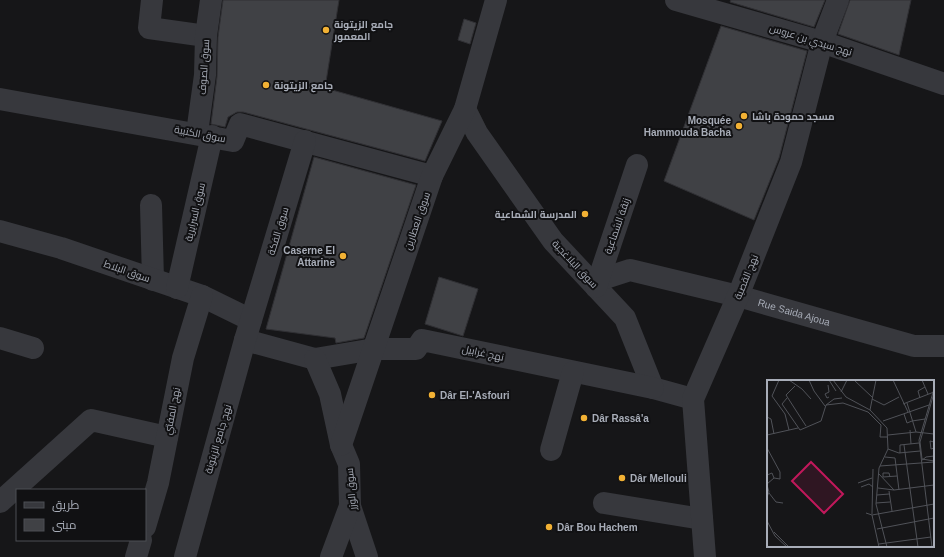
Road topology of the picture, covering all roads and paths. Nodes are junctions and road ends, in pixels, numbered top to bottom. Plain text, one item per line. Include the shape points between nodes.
1 (152, 0) edge
2 (211, 0) edge
3 (496, 0) edge
4 (676, 0) edge
5 (838, 0) edge
6 (698, 3) edge
7 (206, 36) junction
8 (822, 42) junction
9 (944, 84) edge
10 (0, 99) edge
11 (465, 109) junction
12 (204, 135) junction
13 (305, 141) junction
14 (637, 165) dead end
15 (432, 176) junction
16 (151, 205) dead end
17 (0, 231) edge
18 (153, 280) junction
19 (598, 284) junction
20 (177, 288) junction
21 (202, 296) junction
22 (738, 296) junction
23 (248, 330) junction
24 (0, 338) edge
25 (944, 346) edge
26 (33, 348) dead end
27 (374, 349) junction
28 (315, 359) junction
29 (573, 372) junction
30 (653, 388) junction
31 (693, 399) junction
32 (167, 437) junction
33 (341, 445) junction
34 (551, 450) dead end
35 (0, 502) edge
36 (604, 503) dead end
37 (350, 506) junction
38 (702, 519) junction
39 (146, 523) edge
40 (141, 541) edge
41 (136, 557) edge
42 (185, 557) edge
43 (331, 557) edge
44 (367, 557) edge
45 (705, 557) edge

1 - 7 street via 149,28
2 - 7 street, سوق الصوف
3 - 11 street, سوق العطارين
4 - 6 street, نهج سيدي بن عروس
5 - 8 street, نهج القصبة
6 - 8 street, نهج سيدي بن عروس
7 - 12 street, سوق الصوف
8 - 9 street, نهج سيدي بن عروس
8 - 22 street, نهج القصبة via 791,162
10 - 12 street, سوق الكتبية
11 - 15 street, سوق العطارين
11 - 19 street, سوق البلاغجية via 477,133 553,241
12 - 13 street, سوق الكتبية via 233,141 240,124
12 - 20 street, سوق السرايرية
13 - 15 street, سوق الكتبية
13 - 23 street, سوق الفكة
14 - 19 street, زنقة الشماعية
15 - 27 street, سوق العطارين
16 - 18 street
17 - 18 street, سوق البلاط via 60,248
18 - 20 street, سوق البلاط
19 - 22 street, Rue Saida Ajoua via 630,270
19 - 30 street, سوق البلاغجية via 625,318
20 - 21 street, سوق البلاط
21 - 23 street, سوق البلاط
21 - 32 street, نهج المفتي via 183,358
22 - 25 street, Rue Saida Ajoua via 914,346
22 - 31 street, نهج القصبة
23 - 28 street, نهج غرابيل
23 - 42 street, نهج جامع الزيتونة
24 - 26 street
27 - 28 street, نهج غرابيل
27 - 29 street, نهج غرابيل via 416,349 422,340
27 - 33 street, سوق العطارين
28 - 33 street via 330,394
29 - 30 street, نهج غرابيل
29 - 34 street
30 - 31 street
31 - 38 street, نهج القصبة
32 - 35 street via 91,420
32 - 39 street, نهج المفتي via 158,483
33 - 37 street, سوق الوزر via 349,464
36 - 38 street
37 - 43 street
37 - 44 street, سوق الوزر
38 - 45 street, نهج القصبة
40 - 41 street

